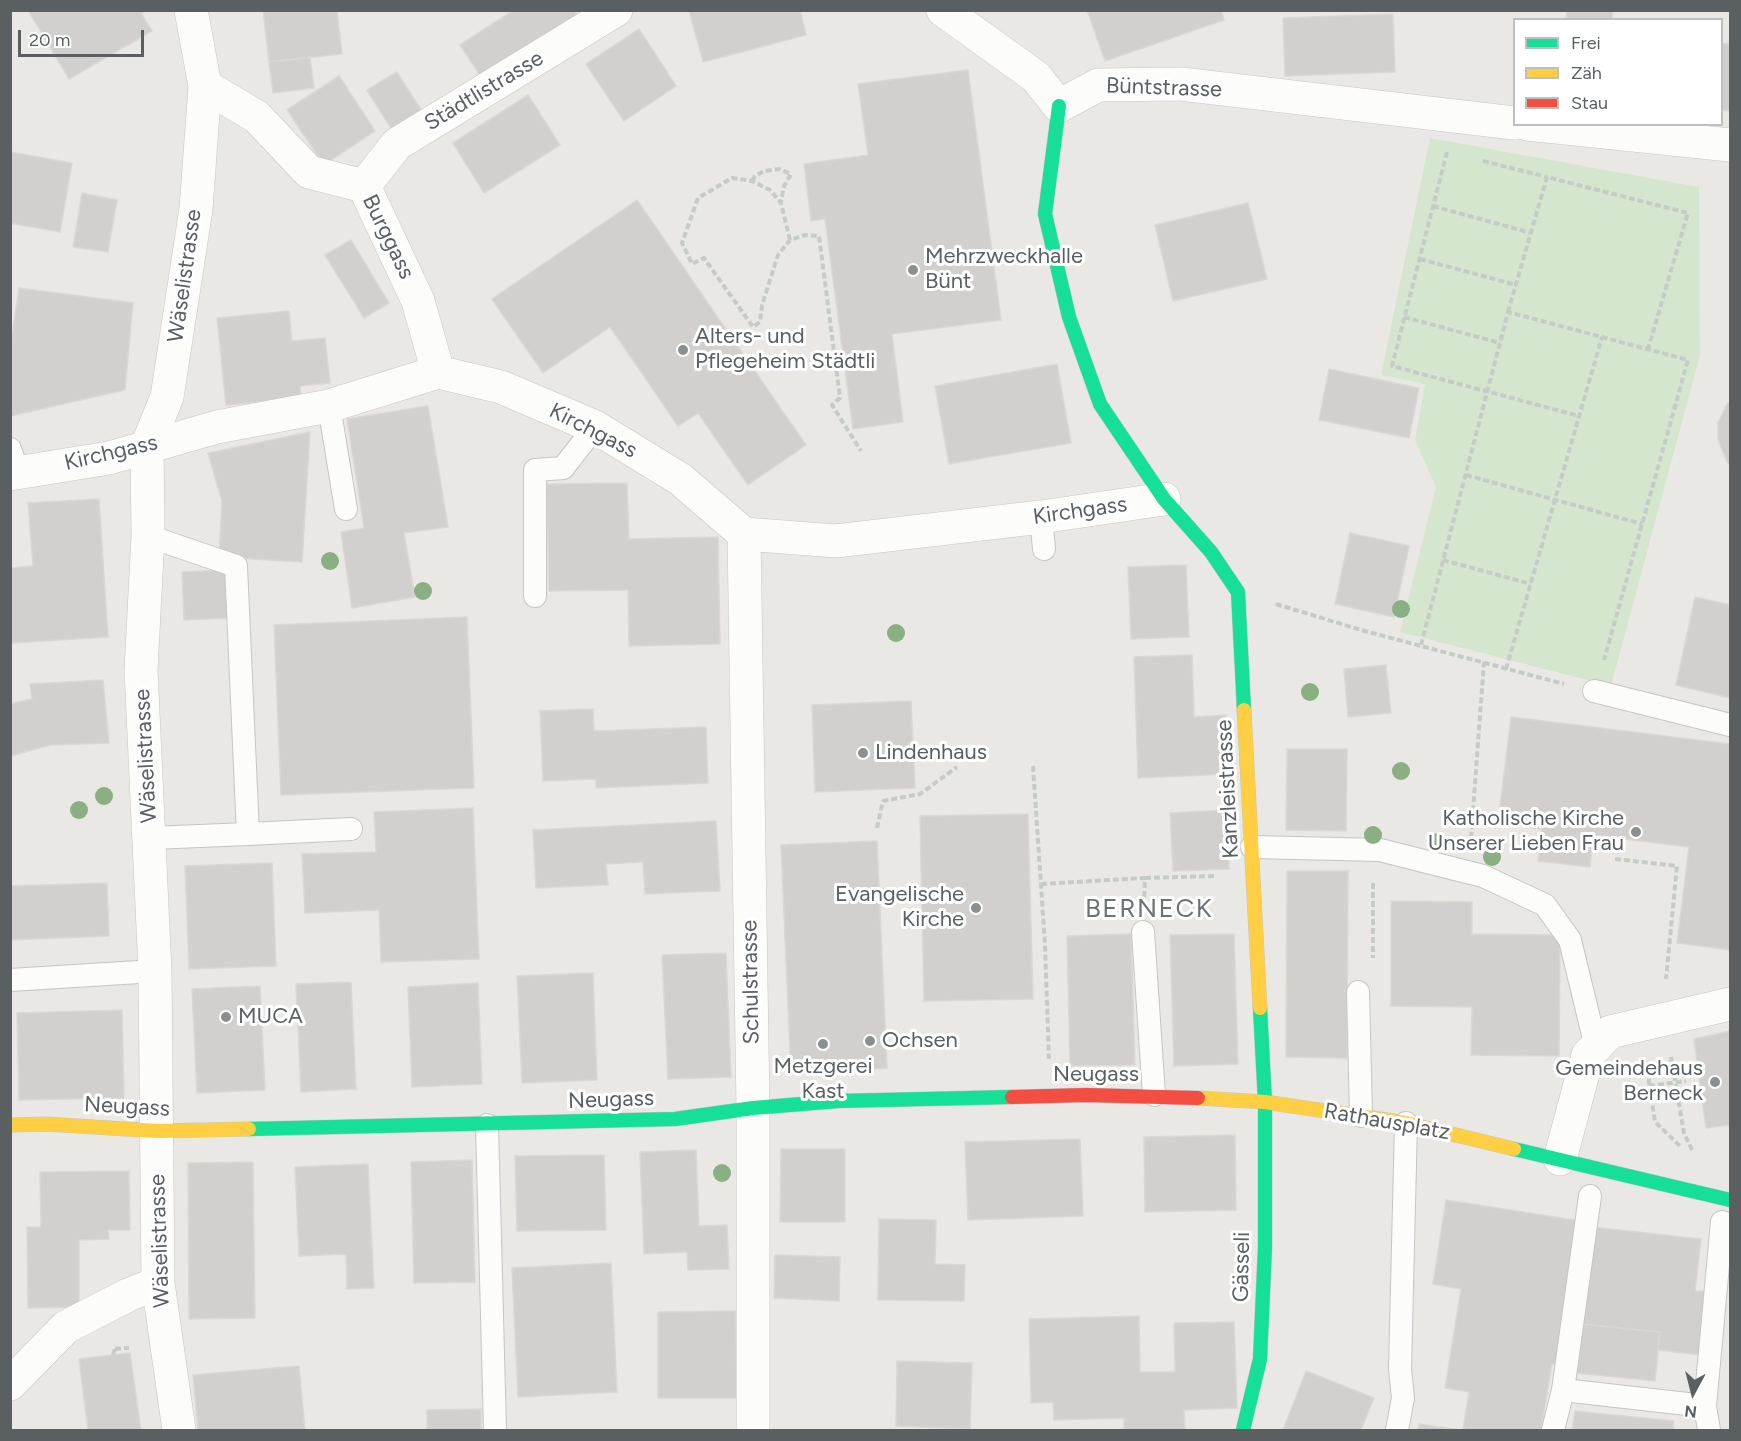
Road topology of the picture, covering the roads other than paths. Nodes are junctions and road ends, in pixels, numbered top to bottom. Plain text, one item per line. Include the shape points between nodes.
1 (191, 10) edge
2 (616, 10) edge
3 (943, 10) edge
4 (205, 86) junction
5 (1059, 106) junction
6 (1513, 123) edge
7 (1546, 126) edge
8 (1731, 145) edge
9 (364, 186) junction
10 (438, 372) junction
11 (329, 406) junction
12 (595, 427) junction
13 (147, 446) junction
14 (13, 465) edge
15 (1164, 499) junction
16 (346, 508) dead end
17 (1041, 517) junction
18 (744, 534) junction
19 (148, 536) junction
20 (1044, 549) dead end
21 (535, 596) dead end
22 (1594, 692) road end
23 (1731, 725) edge
24 (351, 829) dead end
25 (248, 834) junction
26 (150, 838) junction
27 (1252, 847) junction
28 (1143, 932) road end
29 (155, 971) junction
30 (10, 980) edge
31 (1358, 992) dead end
32 (1731, 1004) edge
33 (1596, 1047) junction
34 (1154, 1095) junction
35 (1211, 1098) joint
36 (1265, 1102) junction
37 (753, 1108) junction
38 (1361, 1116) junction
39 (1406, 1123) junction
40 (10, 1125) edge
41 (487, 1125) junction
42 (158, 1131) junction
43 (1560, 1159) junction
44 (1590, 1196) dead end
45 (1731, 1200) edge
46 (1722, 1222) dead end
47 (158, 1284) junction
48 (10, 1384) edge
49 (1563, 1390) junction
50 (1705, 1406) junction
51 (179, 1431) edge
52 (495, 1431) edge
53 (753, 1431) edge
54 (1243, 1431) edge
55 (1397, 1431) edge
56 (1553, 1431) edge
57 (1709, 1431) edge

1 - 4 street
2 - 9 street, Städtlistrasse via 397,144
3 - 5 street via 1036,77
4 - 9 street, Burggass via 257,117 309,172
4 - 13 street, Wäselistrasse via 196,209 167,397
5 - 6 street, Büntstrasse via 1098,85 1181,84
5 - 15 main road via 1045,214 1069,317 1100,404
7 - 8 street
9 - 10 street, Burggass via 418,301
10 - 11 street, Kirchgass
10 - 12 street, Kirchgass via 501,387
11 - 13 street, Kirchgass via 217,427
11 - 16 lane
12 - 18 street, Kirchgass via 680,479
12 - 21 lane via 563,468 535,470
13 - 14 street, Kirchgass via 109,458
13 - 19 street, Wäselistrasse
15 - 17 street, Kirchgass
15 - 27 main road, Kanzleistrasse via 1211,552 1238,592
17 - 18 street, Kirchgass via 836,541
17 - 20 lane
18 - 37 street, Schulstrasse
19 - 25 lane via 236,566
19 - 26 street, Wäselistrasse via 141,670
22 - 23 lane
24 - 25 lane
25 - 26 lane
26 - 29 street, Wäselistrasse
27 - 33 lane via 1373,850 1483,876 1545,905 1570,940
27 - 36 main road, Kanzleistrasse
28 - 34 lane
29 - 30 lane
29 - 42 street, Wäselistrasse
31 - 38 lane
32 - 33 street via 1610,1032
33 - 43 street via 1588,1055
34 - 35 main road, Neugass
34 - 37 main road, Neugass via 838,1101
35 - 36 main road, Rathausplatz
36 - 38 main road, Rathausplatz
36 - 54 main road, Gässeli via 1260,1359
37 - 41 main road, Neugass via 675,1119
37 - 53 street, Schulstrasse
38 - 39 main road, Rathausplatz
39 - 43 main road, Rathausplatz
39 - 55 lane via 1400,1369 1403,1398
40 - 42 main road, Neugass
41 - 42 main road, Neugass
41 - 52 lane
42 - 47 street, Wäselistrasse
43 - 45 main road, Rathausplatz
44 - 49 lane
46 - 50 lane
47 - 48 street via 128,1295 66,1328
47 - 51 street, Wäselistrasse
49 - 50 lane
49 - 56 lane
50 - 57 lane

